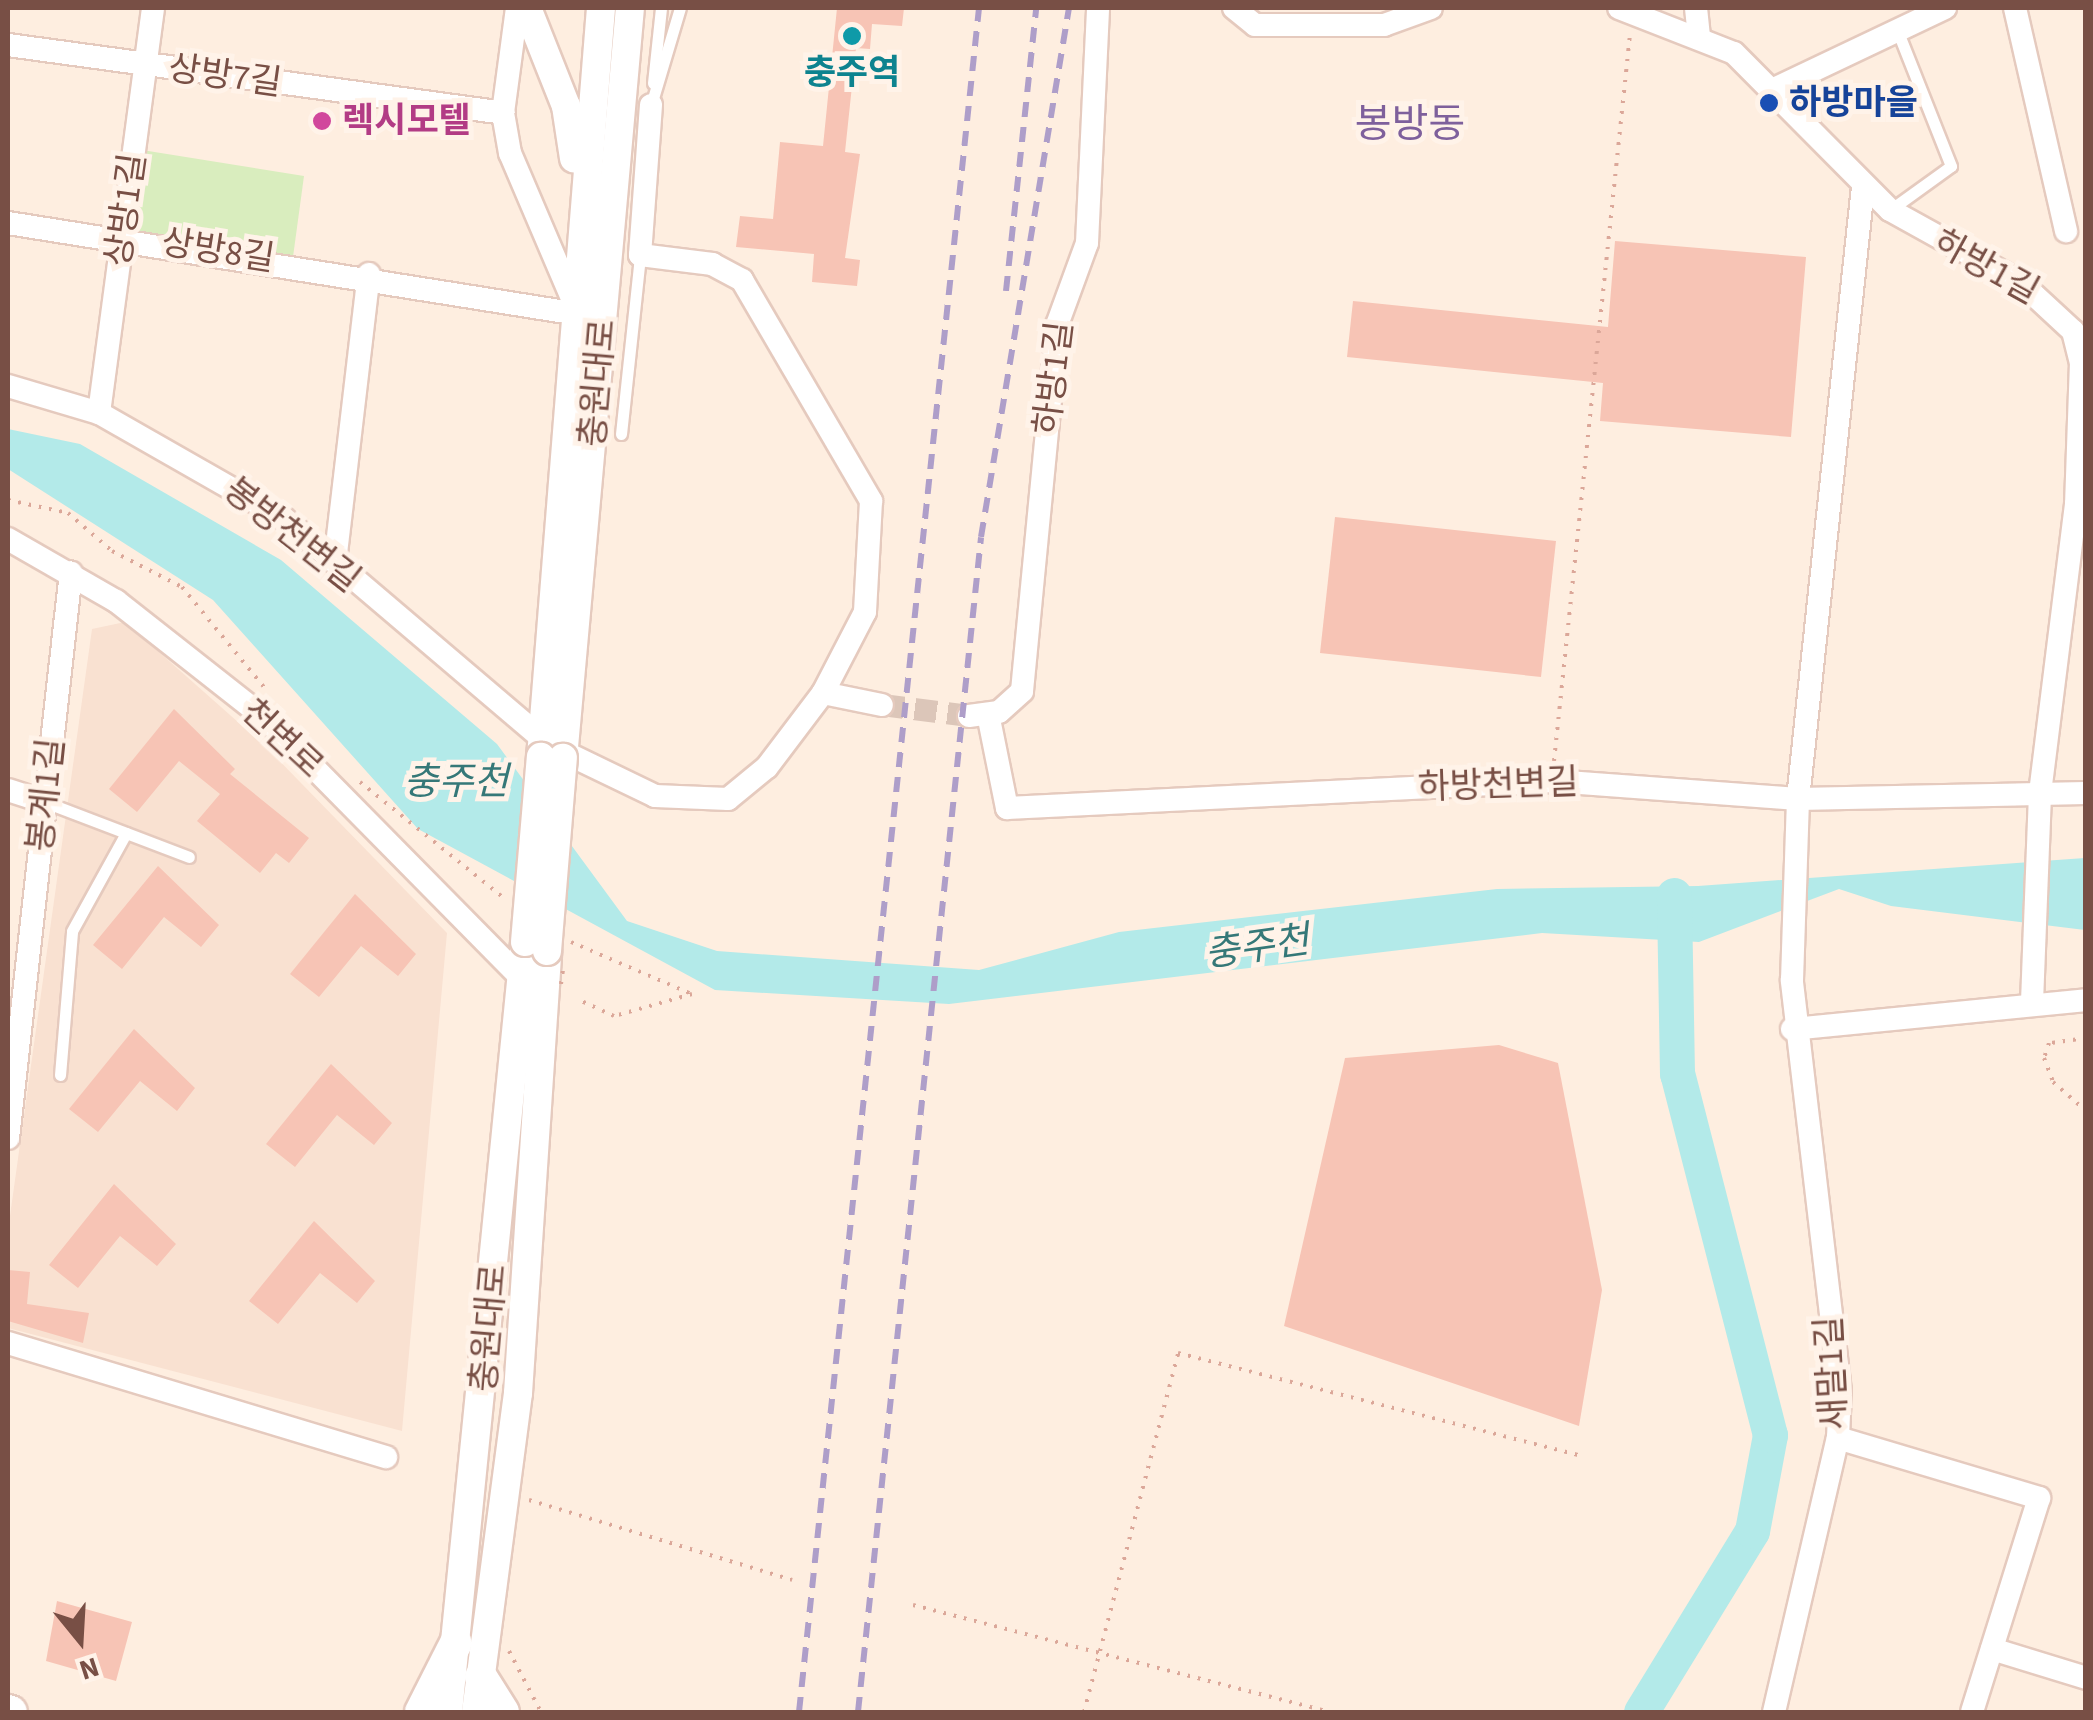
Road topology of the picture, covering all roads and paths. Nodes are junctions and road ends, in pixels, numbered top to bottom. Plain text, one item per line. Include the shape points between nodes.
1 (153, 8) edge
2 (518, 8) edge
3 (527, 8) edge
4 (601, 8) edge
5 (630, 8) edge
6 (661, 8) edge
7 (680, 8) edge
8 (1098, 8) edge
9 (1432, 8) edge
10 (1696, 8) edge
11 (1944, 8) edge
12 (2015, 8) edge
13 (1626, 10) edge
14 (1234, 12) edge
15 (1898, 32) junction
16 (1699, 34) junction
17 (8, 46) edge
18 (146, 65) junction
19 (1770, 91) junction
20 (651, 105) junction
21 (503, 112) junction
22 (1863, 187) junction
23 (580, 200) junction
24 (1890, 210) junction
25 (8, 223) edge
26 (2066, 232) dead end
27 (122, 236) junction
28 (640, 255) junction
29 (369, 274) junction
30 (578, 314) junction
31 (8, 386) edge
32 (99, 413) junction
33 (621, 434) dead end
34 (8, 500) edge
35 (8, 539) edge
36 (336, 562) junction
37 (71, 572) junction
38 (823, 693) junction
39 (276, 702) dead end
40 (882, 705) tunnel mouth
41 (979, 715) joint
42 (553, 752) junction
43 (345, 768) dead end
44 (1553, 780) junction
45 (8, 790) edge
46 (2086, 793) edge
47 (2040, 794) junction
48 (1798, 799) junction
49 (45, 802) junction
50 (126, 833) junction
51 (189, 857) dead end
52 (520, 909) dead end
53 (541, 941) junction
54 (18, 954) edge
55 (523, 980) junction
56 (577, 998) dead end
57 (2086, 1000) edge
58 (2032, 1005) junction
59 (1792, 1028) junction
60 (2086, 1038) edge
61 (60, 1075) dead end
62 (10, 1085) edge
63 (2086, 1111) edge
64 (8, 1138) edge
65 (8, 1343) edge
66 (1838, 1438) junction
67 (1582, 1456) dead end
68 (386, 1457) dead end
69 (507, 1494) junction
70 (792, 1580) dead end
71 (913, 1605) dead end
72 (456, 1644) junction
73 (1992, 1649) junction
74 (1100, 1650) junction
75 (481, 1677) junction
76 (2086, 1678) edge
77 (420, 1712) edge
78 (448, 1712) edge
79 (476, 1712) edge
80 (503, 1712) edge
81 (1084, 1712) edge
82 (1331, 1712) edge
83 (1776, 1712) edge
84 (1972, 1712) edge

1 - 18 street, 상방1길
2 - 21 street
3 - 23 street via 566,106
4 - 23 street, 충원대로
5 - 42 street, 충원대로
6 - 20 lane
7 - 20 lane
8 - 41 street, 하방1길 via 1088,243 1057,325 1022,691
9 - 14 street via 1384,24
10 - 16 street
11 - 15 street
12 - 26 street
13 - 16 street, 하방1길
13 - 44 path
15 - 19 street
15 - 24 lane via 1951,166
16 - 19 street, 하방1길 via 1734,53
17 - 18 street, 상방7길
18 - 21 street, 상방7길
18 - 27 street, 상방1길
19 - 22 street, 하방1길
20 - 28 street
21 - 30 street via 510,153
22 - 24 street, 하방1길
22 - 48 street, 새말1길
23 - 30 street, 충원대로
24 - 47 street, 하방1길 via 2058,308 2077,346 2076,504
25 - 27 street, 상방8길
27 - 29 street, 상방8길
27 - 32 street, 상방1길
28 - 33 lane
28 - 38 street via 712,264 742,280 871,502 865,612
29 - 30 street, 상방8길
29 - 36 street
30 - 42 street, 충원대로
31 - 32 street, 봉방천변길
32 - 36 street, 봉방천변길 via 228,482
34 - 39 path via 68,513 112,551 182,587
35 - 37 street, 천변로
36 - 42 street, 봉방천변길
37 - 49 street, 봉계1길
37 - 55 street, 천변로 via 266,719
38 - 40 street
38 - 42 street via 756,779 728,799 655,796
41 - 44 street, 하방천변길 via 1007,808
42 - 53 street, bridge
43 - 52 path
44 - 48 street, 하방천변길
45 - 49 street
46 - 47 street, 하방천변길
47 - 48 street, 하방천변길
47 - 58 street, 하방1길
48 - 59 street, 새말1길
49 - 50 lane
49 - 54 street, 봉계1길
50 - 51 lane
50 - 61 lane via 72,931
53 - 55 street, 충원대로
53 - 56 path via 692,994 614,1016
53 - 69 street, 충원대로
54 - 62 street, 봉계1길
55 - 72 street, 충원대로
57 - 58 street
58 - 59 street
59 - 66 street, 새말1길 via 1833,1325
60 - 63 path via 2049,1042 2044,1058 2053,1082
62 - 64 street, 봉계1길
65 - 68 street
66 - 73 street via 2039,1498
66 - 83 street, 새말1길
67 - 74 path via 1178,1353
69 - 70 path
69 - 75 street, 충원대로
71 - 74 path
72 - 77 main road
72 - 78 street, 충원대로
73 - 76 street
73 - 84 street
74 - 81 path
74 - 82 path
75 - 79 street, 충원대로
75 - 80 main road

